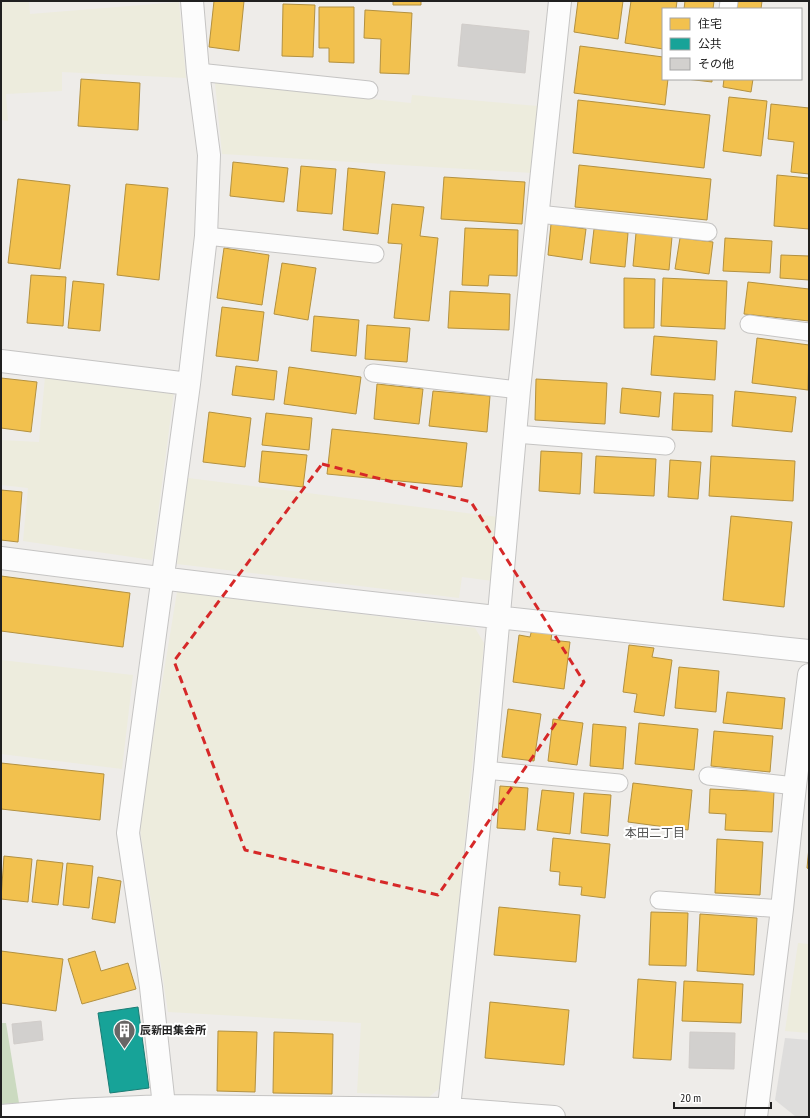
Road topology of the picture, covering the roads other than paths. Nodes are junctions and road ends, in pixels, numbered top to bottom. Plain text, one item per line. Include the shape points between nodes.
1 (192, 1) edge
2 (560, 1) edge
3 (198, 72) junction
4 (369, 90) dead end
5 (538, 214) junction
6 (708, 232) dead end
7 (206, 236) junction
8 (375, 254) dead end
9 (749, 324) dead end
10 (809, 332) edge
11 (1, 361) edge
12 (373, 373) dead end
13 (189, 384) junction
14 (519, 390) junction
15 (515, 434) junction
16 (666, 446) dead end
17 (1, 558) edge
18 (162, 579) junction
19 (499, 618) junction
20 (809, 651) edge
21 (809, 674) edge
22 (485, 770) junction
23 (708, 776) dead end
24 (619, 783) dead end
25 (795, 786) junction
26 (659, 900) dead end
27 (782, 909) junction
28 (164, 1106) junction
29 (448, 1113) edge
30 (1, 1116) edge
31 (520, 1116) edge
32 (554, 1117) edge
33 (756, 1117) edge

1 - 3 street
2 - 5 street
3 - 4 lane
3 - 7 street via 209,155
5 - 6 lane
5 - 14 street
7 - 8 lane
7 - 13 street
9 - 10 lane
11 - 13 street
12 - 14 lane
13 - 18 street
14 - 15 street
15 - 16 lane
15 - 19 street
17 - 18 street
18 - 19 street
18 - 28 street via 128,833 151,987
19 - 20 street
19 - 22 street
21 - 25 street
22 - 24 lane
22 - 29 street
23 - 25 lane
25 - 27 street
26 - 27 lane
27 - 33 street
28 - 29 street
28 - 30 street
29 - 31 street
31 - 32 street

